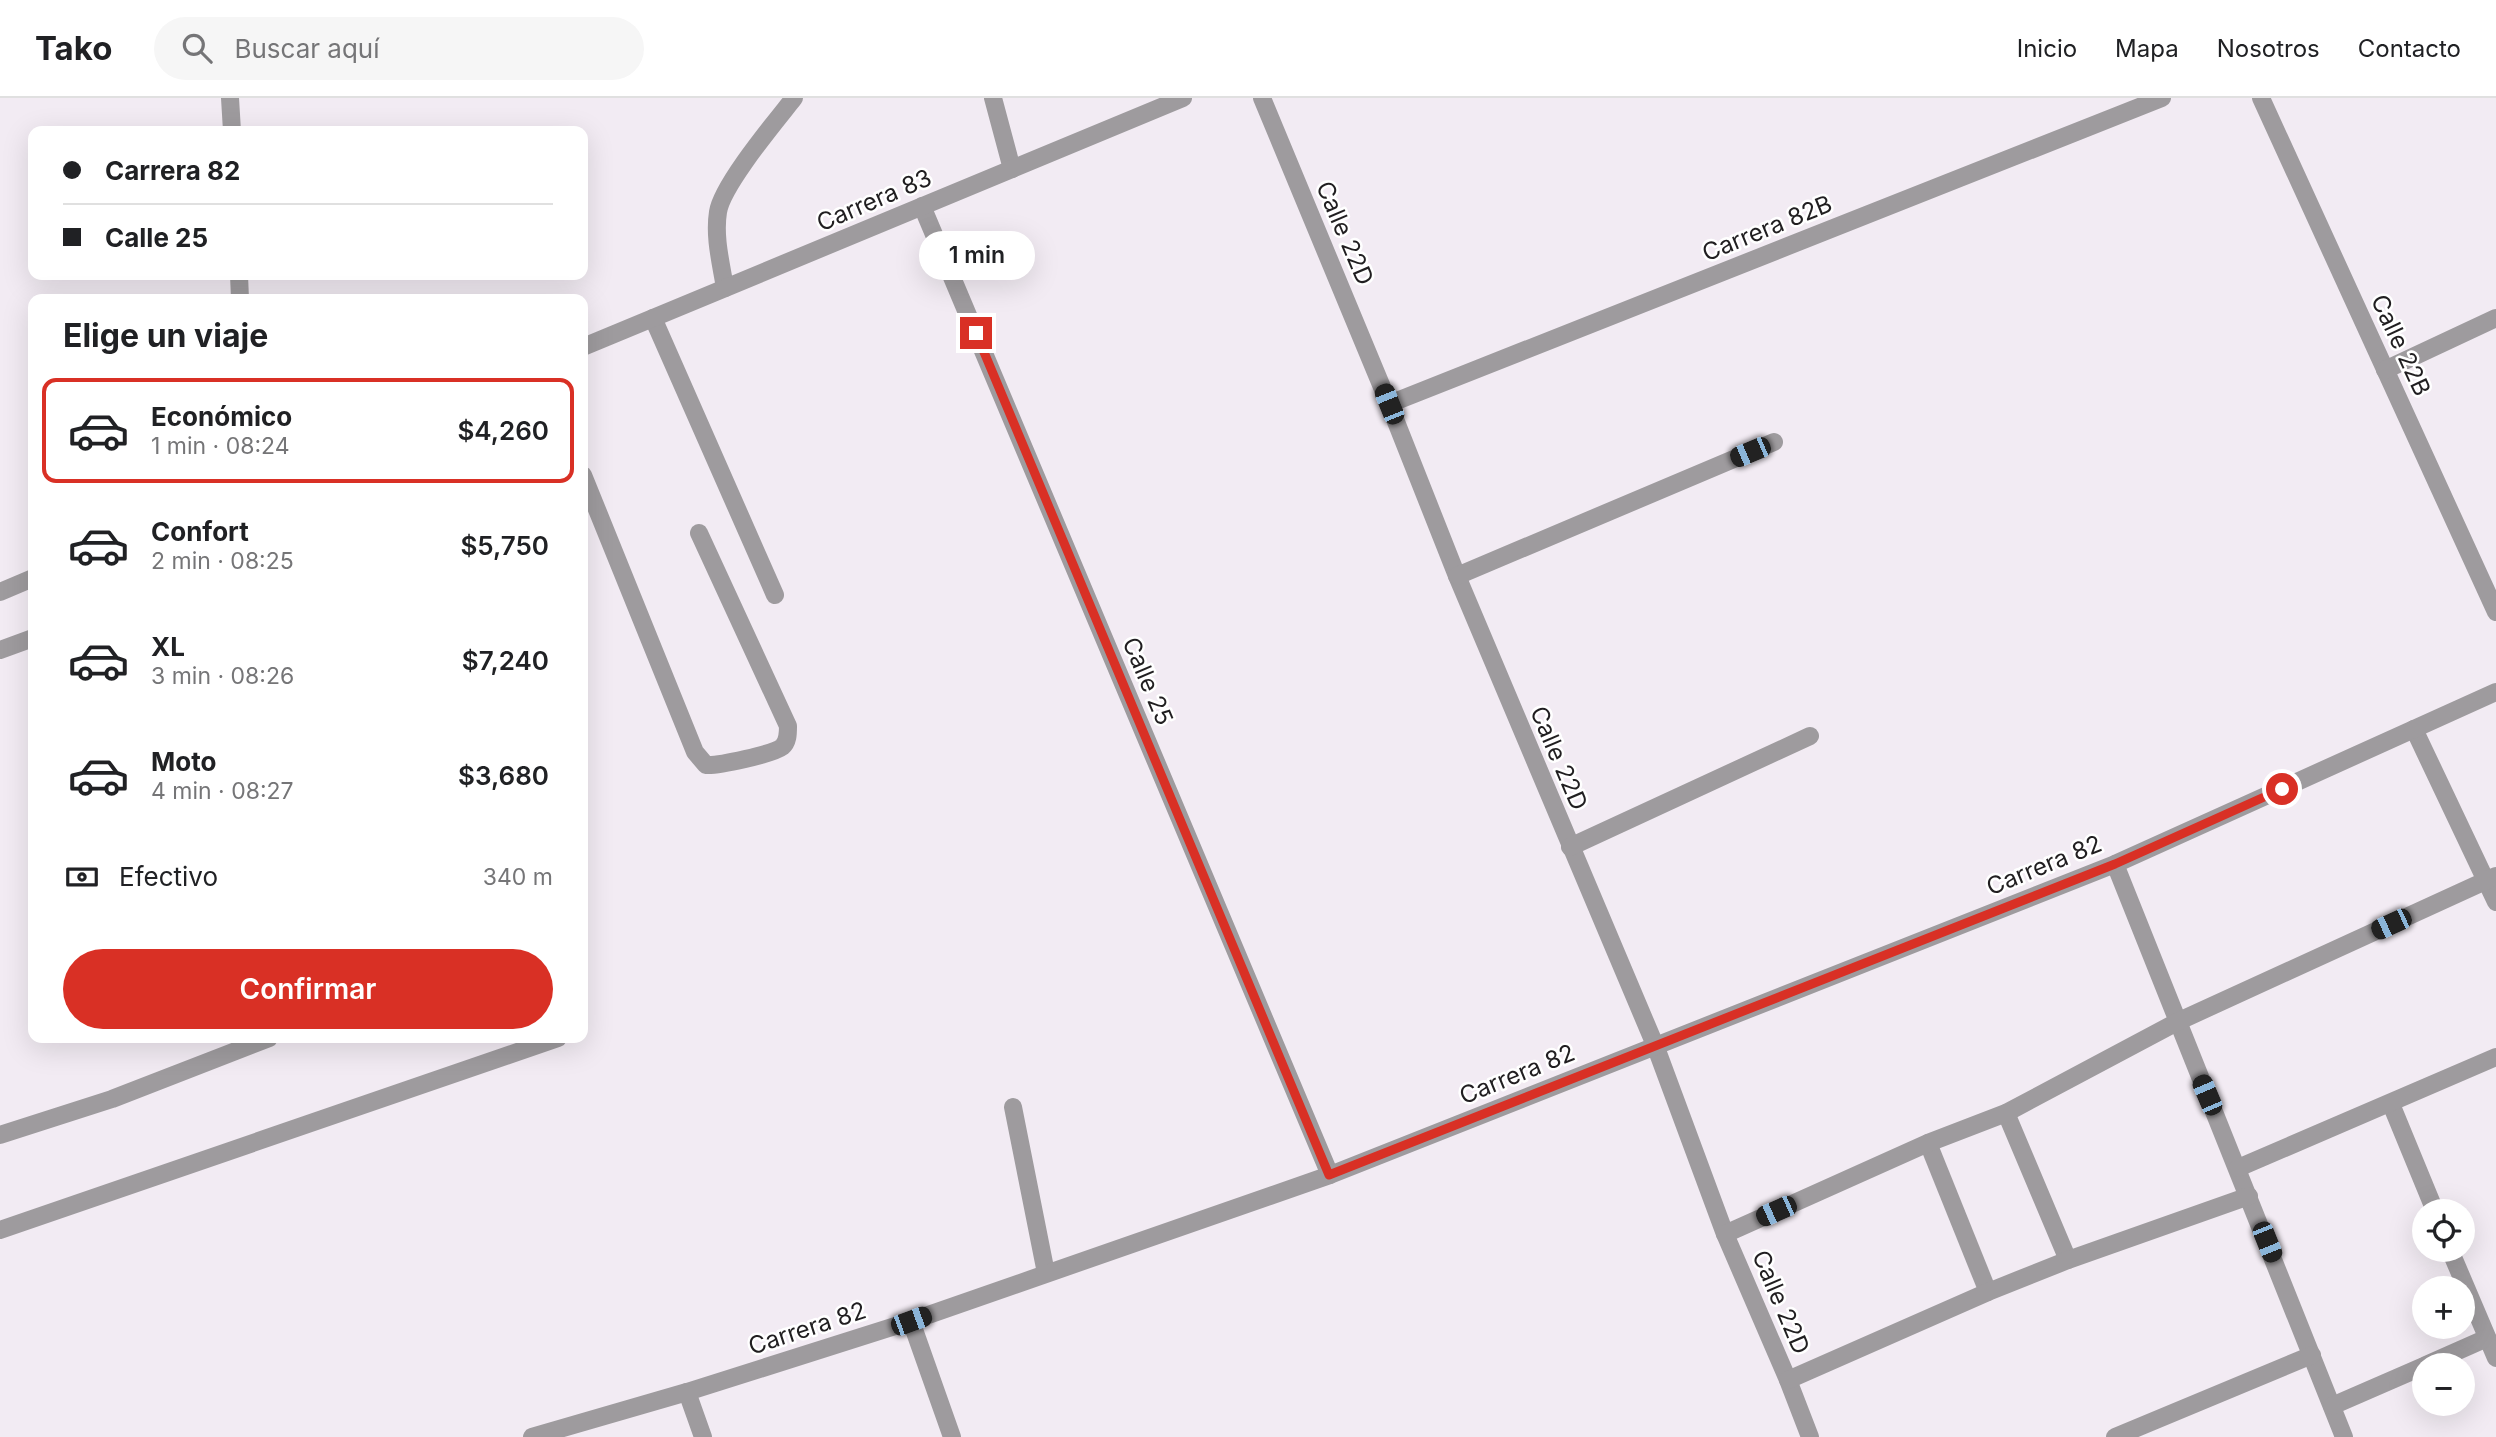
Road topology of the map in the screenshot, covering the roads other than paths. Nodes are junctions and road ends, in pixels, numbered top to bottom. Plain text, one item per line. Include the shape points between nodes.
1 (230, 98) edge
2 (794, 98) edge
3 (993, 98) edge
4 (1183, 98) edge
5 (1262, 98) edge
6 (2162, 98) edge
7 (2262, 98) edge
8 (232, 126) edge
9 (1012, 169) junction
10 (922, 206) junction
11 (725, 288) junction
12 (2496, 317) edge
13 (653, 318) junction
14 (588, 345) edge
15 (2385, 370) junction
16 (1389, 404) junction
17 (1774, 442) dead end
18 (588, 487) edge
19 (699, 533) dead end
20 (1457, 576) junction
21 (28, 580) edge
22 (0, 592) edge
23 (775, 595) dead end
24 (2496, 612) edge
25 (28, 640) edge
26 (0, 650) edge
27 (2496, 692) edge
28 (2414, 729) junction
29 (1810, 736) dead end
30 (1570, 847) junction
31 (2115, 864) junction
32 (2491, 878) edge
33 (2496, 902) edge
34 (2177, 1022) junction
35 (256, 1043) edge
36 (543, 1043) edge
37 (1655, 1045) junction
38 (2496, 1057) edge
39 (2391, 1104) junction
40 (1013, 1107) dead end
41 (2006, 1113) junction
42 (0, 1135) edge
43 (1928, 1143) junction
44 (2238, 1168) junction
45 (1329, 1175) junction
46 (2249, 1196) junction
47 (2430, 1199) edge
48 (0, 1230) edge
49 (1725, 1234) junction
50 (2068, 1260) junction
51 (2455, 1262) edge
52 (1046, 1273) junction
53 (1988, 1292) junction
54 (911, 1321) junction
55 (2487, 1338) junction
56 (2453, 1353) edge
57 (2312, 1355) junction
58 (2496, 1359) edge
59 (2412, 1371) edge
60 (1788, 1380) junction
61 (687, 1392) junction
62 (2332, 1406) junction
63 (532, 1437) edge
64 (703, 1437) edge
65 (952, 1437) edge
66 (1810, 1437) edge
67 (2115, 1437) edge
68 (2344, 1437) edge

1 - 8 street
2 - 11 street via 718,209 717,239
3 - 9 street
4 - 9 street, Carrera 83
5 - 16 street, Calle 22D
6 - 16 street, Carrera 82B
7 - 15 street, Calle 22B
9 - 10 street, Carrera 83
10 - 11 street, Carrera 83
10 - 45 street, Calle 25
11 - 13 street, Carrera 83
12 - 15 street
13 - 14 street, Carrera 83
13 - 23 street
15 - 24 street, Calle 22B
16 - 20 street, Calle 22D
17 - 20 street
18 - 19 street via 695,752 706,765 719,766 781,748 788,738 788,726
20 - 30 street, Calle 22D
21 - 22 street
25 - 26 street
27 - 28 street, Carrera 82
28 - 31 street, Carrera 82
28 - 32 street
29 - 30 street
30 - 37 street, Calle 22D
31 - 34 street
31 - 37 street, Carrera 82
32 - 33 street
32 - 34 street
34 - 41 street
34 - 44 street
35 - 42 street via 112,1099
36 - 48 street
37 - 45 street, Carrera 82
37 - 49 street, Calle 22D
38 - 39 street
39 - 44 street
39 - 47 street
40 - 52 street
41 - 43 street
41 - 50 street
43 - 49 street
43 - 53 street
44 - 46 street
45 - 52 street, Carrera 82
46 - 50 street
46 - 57 street
49 - 60 street, Calle 22D
50 - 53 street
51 - 55 street
52 - 54 street, Carrera 82
53 - 60 street
54 - 61 street, Carrera 82
54 - 65 street
55 - 56 street
55 - 58 street
57 - 62 street
57 - 67 street
59 - 62 street
60 - 66 street, Calle 22D
61 - 63 street, Carrera 82
61 - 64 street
62 - 68 street

